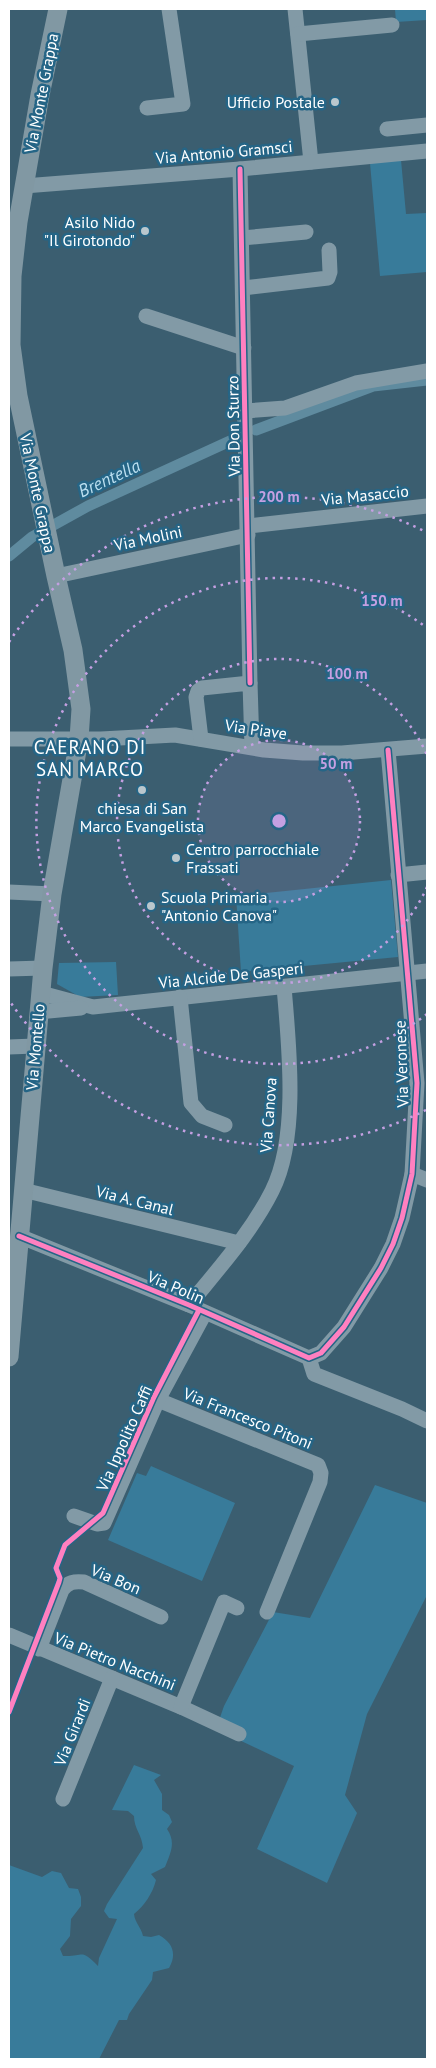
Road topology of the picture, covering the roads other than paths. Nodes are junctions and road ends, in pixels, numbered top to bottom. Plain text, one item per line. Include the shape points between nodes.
1 (58, 9) edge
2 (169, 9) edge
3 (296, 9) edge
4 (392, 25) dead end
5 (298, 34) junction
6 (146, 108) dead end
7 (427, 125) edge
8 (388, 129) dead end
9 (427, 151) edge
10 (311, 162) junction
11 (240, 169) junction
12 (24, 186) junction
13 (306, 232) dead end
14 (242, 238) junction
15 (329, 250) dead end
16 (243, 288) junction
17 (146, 316) dead end
18 (244, 348) junction
19 (427, 372) edge
20 (245, 411) junction
21 (427, 506) edge
22 (248, 530) junction
23 (56, 576) junction
24 (250, 682) junction
25 (9, 739) edge
26 (79, 739) junction
27 (201, 739) junction
28 (252, 746) junction
29 (427, 746) edge
30 (388, 750) junction
31 (427, 872) edge
32 (398, 875) junction
33 (9, 892) edge
34 (52, 894) junction
35 (43, 968) junction
36 (9, 969) edge
37 (427, 971) edge
38 (408, 974) junction
39 (284, 988) junction
40 (40, 993) junction
41 (180, 997) junction
42 (93, 1007) junction
43 (38, 1012) junction
44 (35, 1046) junction
45 (9, 1047) edge
46 (422, 1085) edge
47 (225, 1125) dead end
48 (412, 1174) junction
49 (427, 1180) edge
50 (23, 1190) junction
51 (16, 1232) edge
52 (239, 1243) junction
53 (188, 1305) junction
54 (205, 1313) junction
55 (315, 1356) junction
56 (9, 1358) edge
57 (158, 1400) junction
58 (427, 1421) edge
59 (74, 1516) dead end
60 (237, 1608) dead end
61 (267, 1612) dead end
62 (162, 1617) dead end
63 (9, 1635) edge
64 (39, 1649) junction
65 (112, 1678) junction
66 (181, 1707) junction
67 (239, 1734) dead end
68 (63, 1799) dead end

1 - 12 main road, Via Monte Grappa
2 - 6 street via 183,104
3 - 5 street
4 - 5 street
5 - 10 street
7 - 8 street
9 - 10 street, Via Antonio Gramsci
10 - 11 street, Via Antonio Gramsci
11 - 12 street, Via Antonio Gramsci
11 - 14 street, Via Don Sturzo
12 - 23 main road, Via Monte Grappa via 12,276 12,345 18,396
13 - 14 street
14 - 16 street, Via Don Sturzo
15 - 16 street via 328,278
16 - 18 street, Via Don Sturzo
17 - 18 street
18 - 20 street, Via Don Sturzo
19 - 20 street via 356,383 285,408
20 - 22 street, Via Don Sturzo
21 - 22 street, Via Masaccio
22 - 23 street, Via Molini
22 - 24 street, Via Don Sturzo
23 - 26 main road, Via Monte Grappa via 79,683
24 - 27 street via 198,691
24 - 28 street, Via Don Sturzo
25 - 26 street, Via Piave
26 - 27 street, Via Piave via 175,735
26 - 34 main road, Via Montello
27 - 28 street, Via Piave
28 - 30 street, Via Piave via 303,753
29 - 30 street, Via Piave
30 - 32 street, Via Veronese
31 - 32 street
32 - 38 street, Via Veronese
33 - 34 street
34 - 35 main road, Via Montello
35 - 36 street
35 - 40 main road, Via Montello
37 - 38 street, Via Alcide De Gasperi
38 - 39 street, Via Alcide De Gasperi
38 - 46 street, Via Veronese
39 - 41 street, Via Alcide De Gasperi
39 - 52 street, Via Canova via 289,1092 286,1143 272,1190
40 - 42 street, Via Alcide De Gasperi
40 - 43 main road, Via Montello
41 - 42 street, Via Alcide De Gasperi
41 - 47 street via 190,1103 202,1116
42 - 43 street
43 - 44 main road, Via Montello
44 - 45 street
44 - 50 main road, Via Montello
46 - 48 street, Via Veronese
48 - 49 street
48 - 55 street, Via Veronese via 402,1218 381,1268 344,1327
50 - 51 main road, Via Montello
50 - 52 street, Via A. Canal
51 - 53 street, Via Polin
51 - 56 main road, Via Montello
52 - 53 street, Via Canova
53 - 54 street, Via Polin
54 - 55 street, Via Polin
54 - 57 street, Via Ippolito Caffi
55 - 58 street via 314,1374
57 - 59 street, Via Ippolito Caffi via 104,1523 97,1524
57 - 61 street, Via Francesco Pitoni via 318,1465 322,1473 320,1482
60 - 66 street, Via Pietro Nacchini via 224,1602
62 - 64 street, Via Bon via 84,1582 72,1582 62,1590
63 - 64 street, Via Pietro Nacchini
64 - 65 street, Via Pietro Nacchini
65 - 66 street, Via Pietro Nacchini
65 - 68 street, Via Girardi
66 - 67 street, Via Pietro Nacchini

